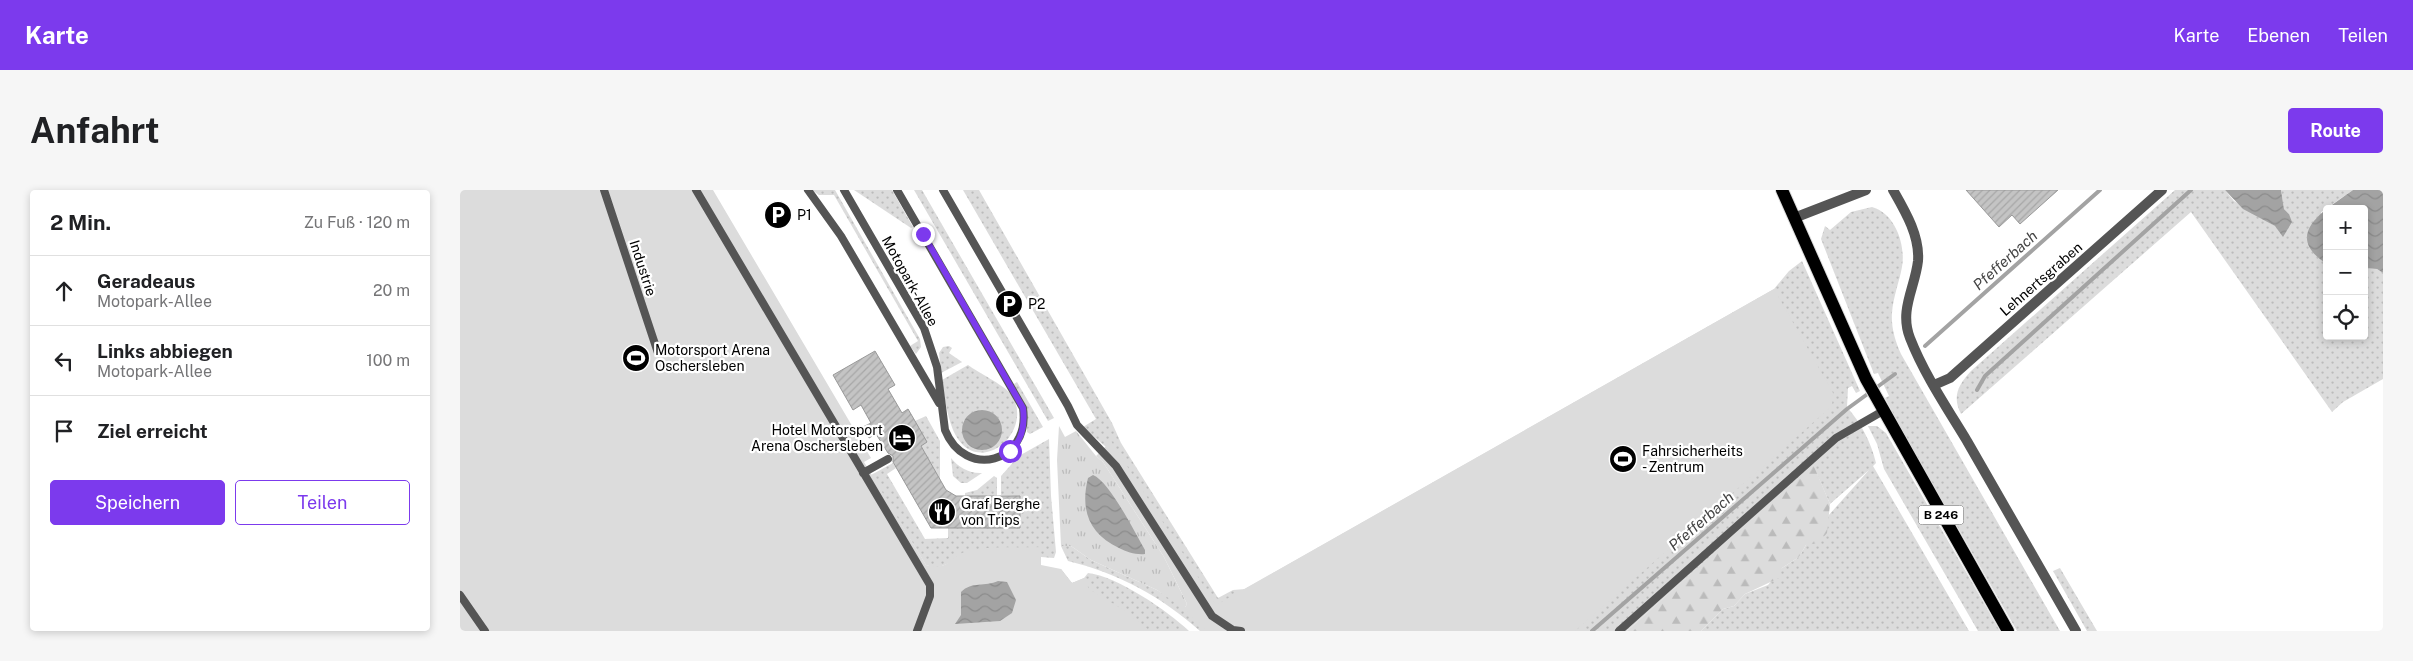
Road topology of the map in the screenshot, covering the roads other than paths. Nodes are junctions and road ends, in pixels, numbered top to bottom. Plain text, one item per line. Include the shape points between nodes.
1 (604, 190) edge
2 (696, 190) edge
3 (808, 190) edge
4 (844, 190) edge
5 (897, 190) edge
6 (943, 190) edge
7 (1782, 190) edge
8 (1866, 190) edge
9 (1893, 190) edge
10 (2162, 190) edge
11 (1794, 218) junction
12 (658, 353) dead end
13 (1934, 385) junction
14 (941, 406) junction
15 (1883, 411) junction
16 (888, 459) dead end
17 (863, 473) junction
18 (460, 595) edge
19 (485, 631) edge
20 (917, 631) edge
21 (1241, 631) edge
22 (1619, 631) edge
23 (2008, 631) edge
24 (2076, 631) edge

1 - 12 lane, Industrie
2 - 17 lane
3 - 14 lane via 841,236
4 - 14 lane, Motopark-Allee via 924,328 937,367
5 - 14 lane, Motopark-Allee via 1020,402 1024,415 1023,430 1006,454 991,459 971,458 948,439
6 - 21 lane via 1077,425 1116,466 1212,616 1233,630
7 - 11 main road, B 246
8 - 11 street
9 - 13 street via 1910,221 1917,245 1918,260 1907,302 1906,326
10 - 13 street, Lehnertsgraben via 1950,378
11 - 15 main road, B 246
13 - 24 street
15 - 22 lane via 1836,438
15 - 23 main road, B 246
16 - 17 lane
17 - 20 lane via 930,585 930,596
18 - 19 lane

